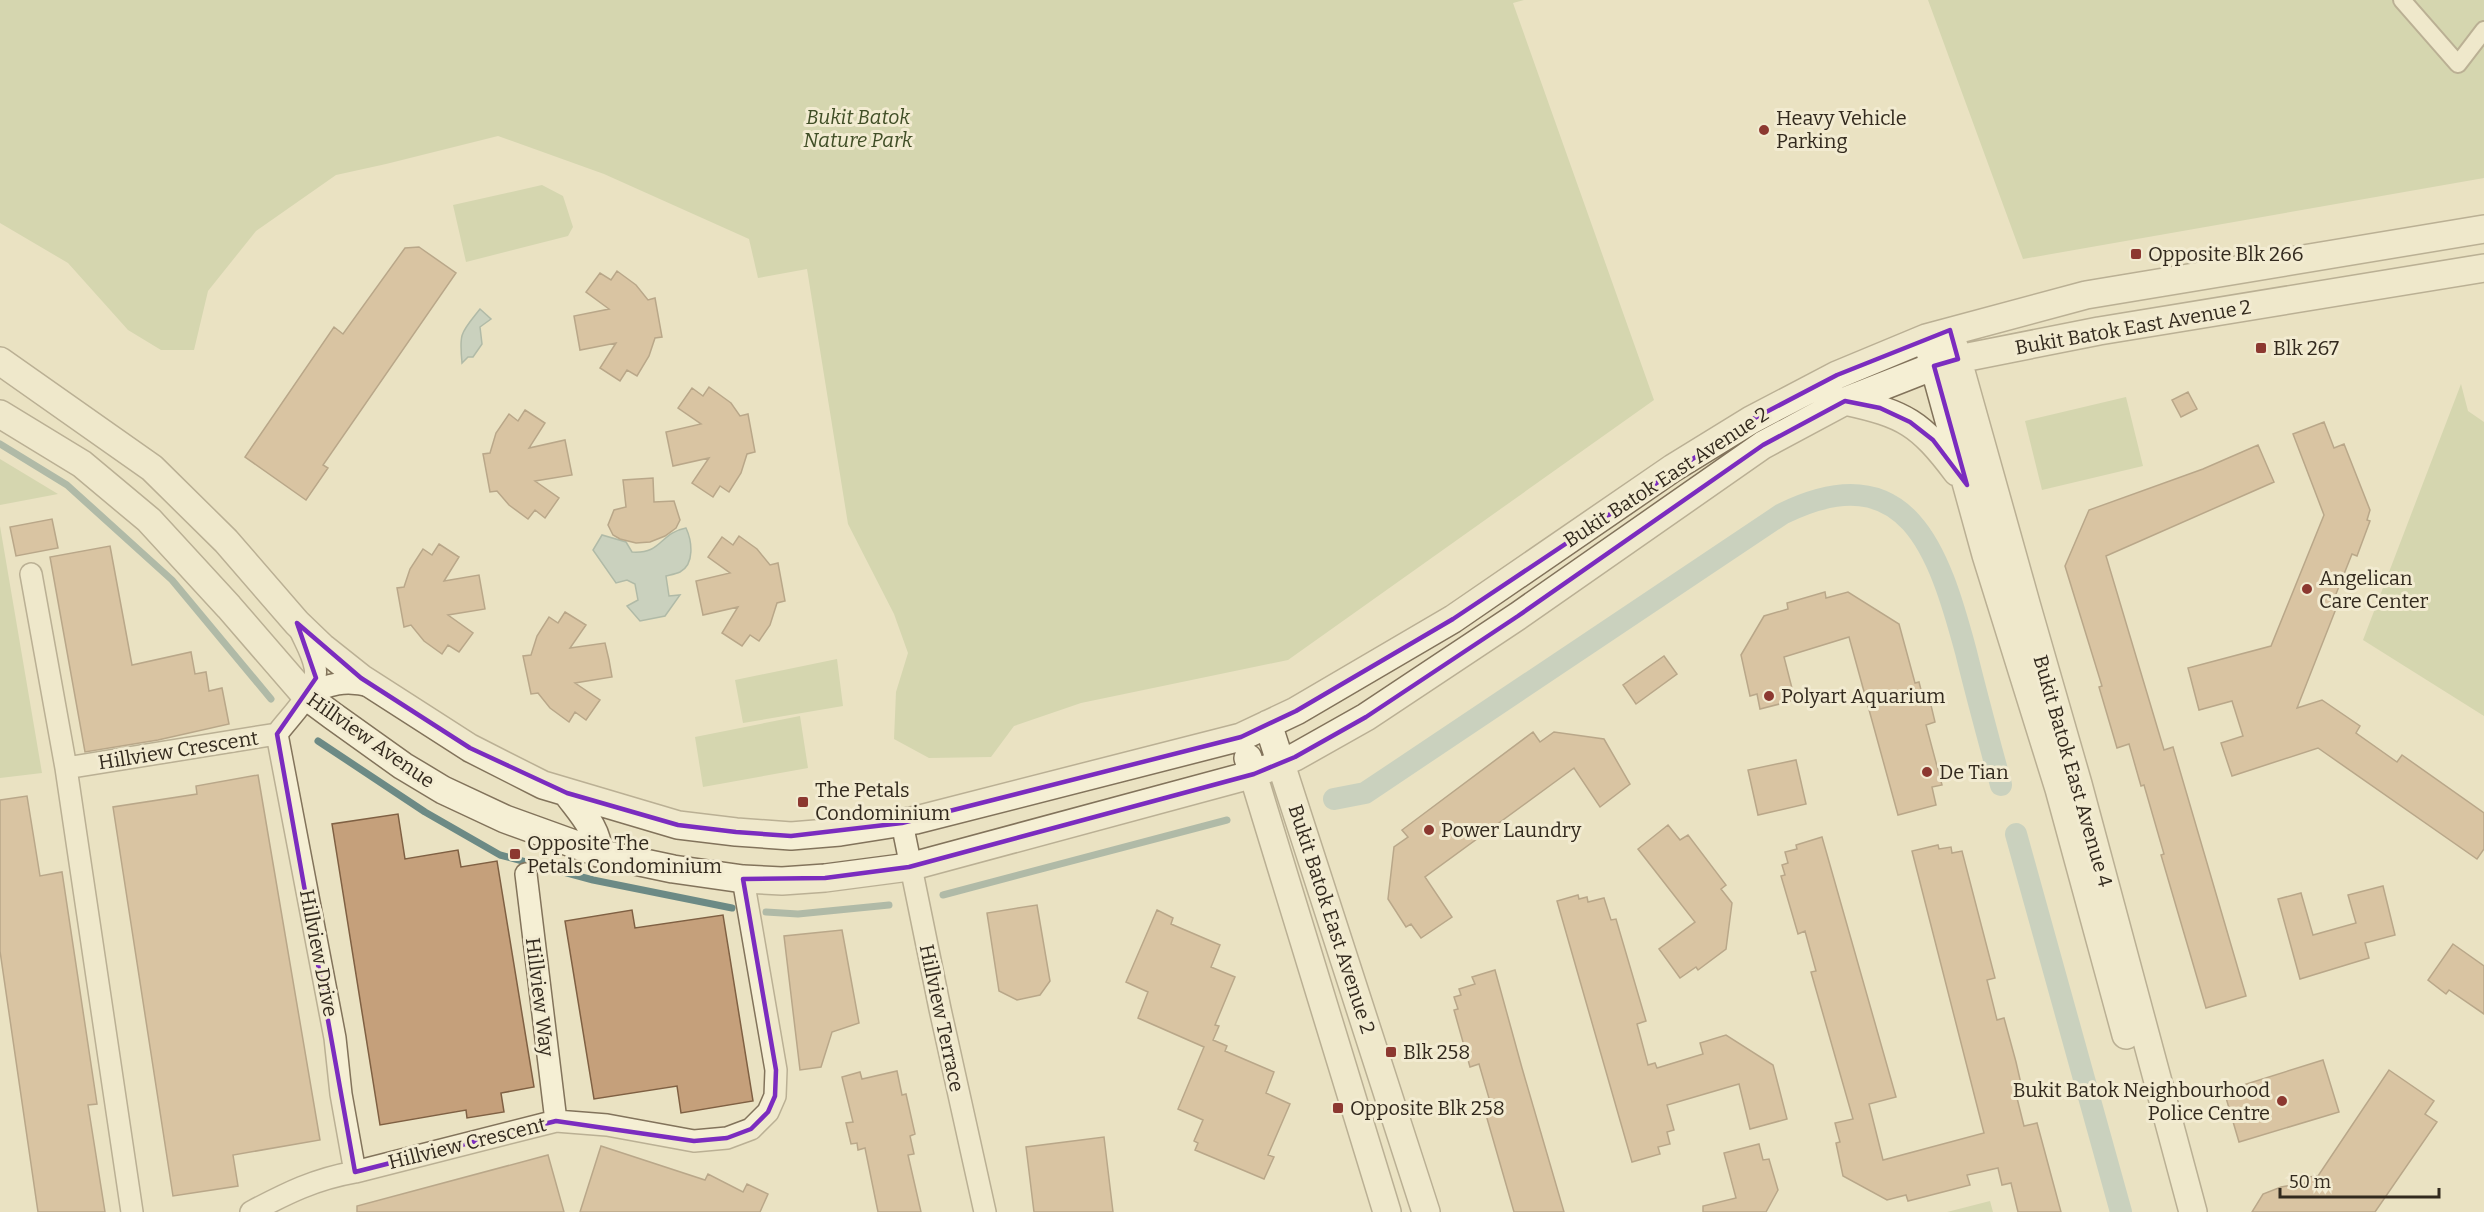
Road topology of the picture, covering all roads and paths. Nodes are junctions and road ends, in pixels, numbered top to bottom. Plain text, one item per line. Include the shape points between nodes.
1 (2402, 0) edge
2 (2484, 30) edge
3 (2484, 230) edge
4 (2484, 268) edge
5 (1938, 334) junction
6 (0, 361) edge
7 (1946, 362) junction
8 (1845, 401) junction
9 (0, 414) edge
10 (1967, 485) junction
11 (31, 574) dead end
12 (297, 623) junction
13 (375, 687) junction
14 (306, 696) junction
15 (1268, 724) junction
16 (277, 734) junction
17 (1241, 737) junction
18 (1282, 762) junction
19 (66, 768) junction
20 (1254, 774) junction
21 (567, 793) junction
22 (902, 823) junction
23 (598, 853) junction
24 (909, 867) junction
25 (526, 874) dead end
26 (743, 879) junction
27 (556, 1121) junction
28 (355, 1172) junction
29 (132, 1212) edge
30 (251, 1212) edge
31 (986, 1212) edge
32 (1387, 1212) edge
33 (1426, 1212) edge
34 (2176, 1212) edge
35 (2193, 1212) edge

1 - 2 street via 2458,64
3 - 5 street, Bukit Batok East Avenue 2 via 2086,295
4 - 7 street, Bukit Batok East Avenue 2 via 2099,331
5 - 7 street, Bukit Batok East Avenue 4
5 - 15 street, Bukit Batok East Avenue 2 via 1837,375 1751,420 1673,468 1453,619 1343,685
6 - 12 street via 152,468 226,541
7 - 8 street, Bukit Batok East Avenue 2
7 - 10 street, Bukit Batok East Avenue 4
7 - 35 street, Bukit Batok East Avenue 4 via 2078,783
8 - 10 street via 1880,408 1910,422 1933,440
8 - 18 street, Bukit Batok East Avenue 2 via 1763,445 1366,717
9 - 14 street, Hillview Avenue via 82,464 149,520
10 - 34 street, Bukit Batok East Avenue 4 via 2058,789
11 - 19 street
12 - 13 street
12 - 14 street, Hillview Crescent via 316,667 313,688
13 - 14 street, Hillview Crescent via 340,682
13 - 21 street via 470,748 510,770
14 - 16 street, Hillview Crescent
14 - 23 street, Hillview Avenue via 443,790 505,819
15 - 17 street, Bukit Batok East Avenue 2
15 - 18 street, Bukit Batok East Avenue 2
16 - 19 street, Hillview Crescent
16 - 28 street, Hillview Drive via 335,1038
17 - 20 street, Bukit Batok East Avenue 2
17 - 22 street, Bukit Batok East Avenue 2
18 - 20 street, Bukit Batok East Avenue 2
18 - 33 street, Bukit Batok East Avenue 2
19 - 29 street
20 - 24 street, Bukit Batok East Avenue 2
20 - 32 street, Bukit Batok East Avenue 2
21 - 22 street via 678,825 736,832 791,836
21 - 23 street via 592,828
22 - 24 street, Hillview Terrace
23 - 26 street, Hillview Avenue
24 - 26 street, Hillview Avenue via 814,879
24 - 31 street, Hillview Terrace
25 - 27 street, Hillview Way
26 - 27 street, Hillview Crescent via 776,1070 775,1096 768,1112 751,1129 727,1138 694,1141 607,1125
27 - 28 street, Hillview Crescent
28 - 30 street, Hillview Crescent via 297,1188

